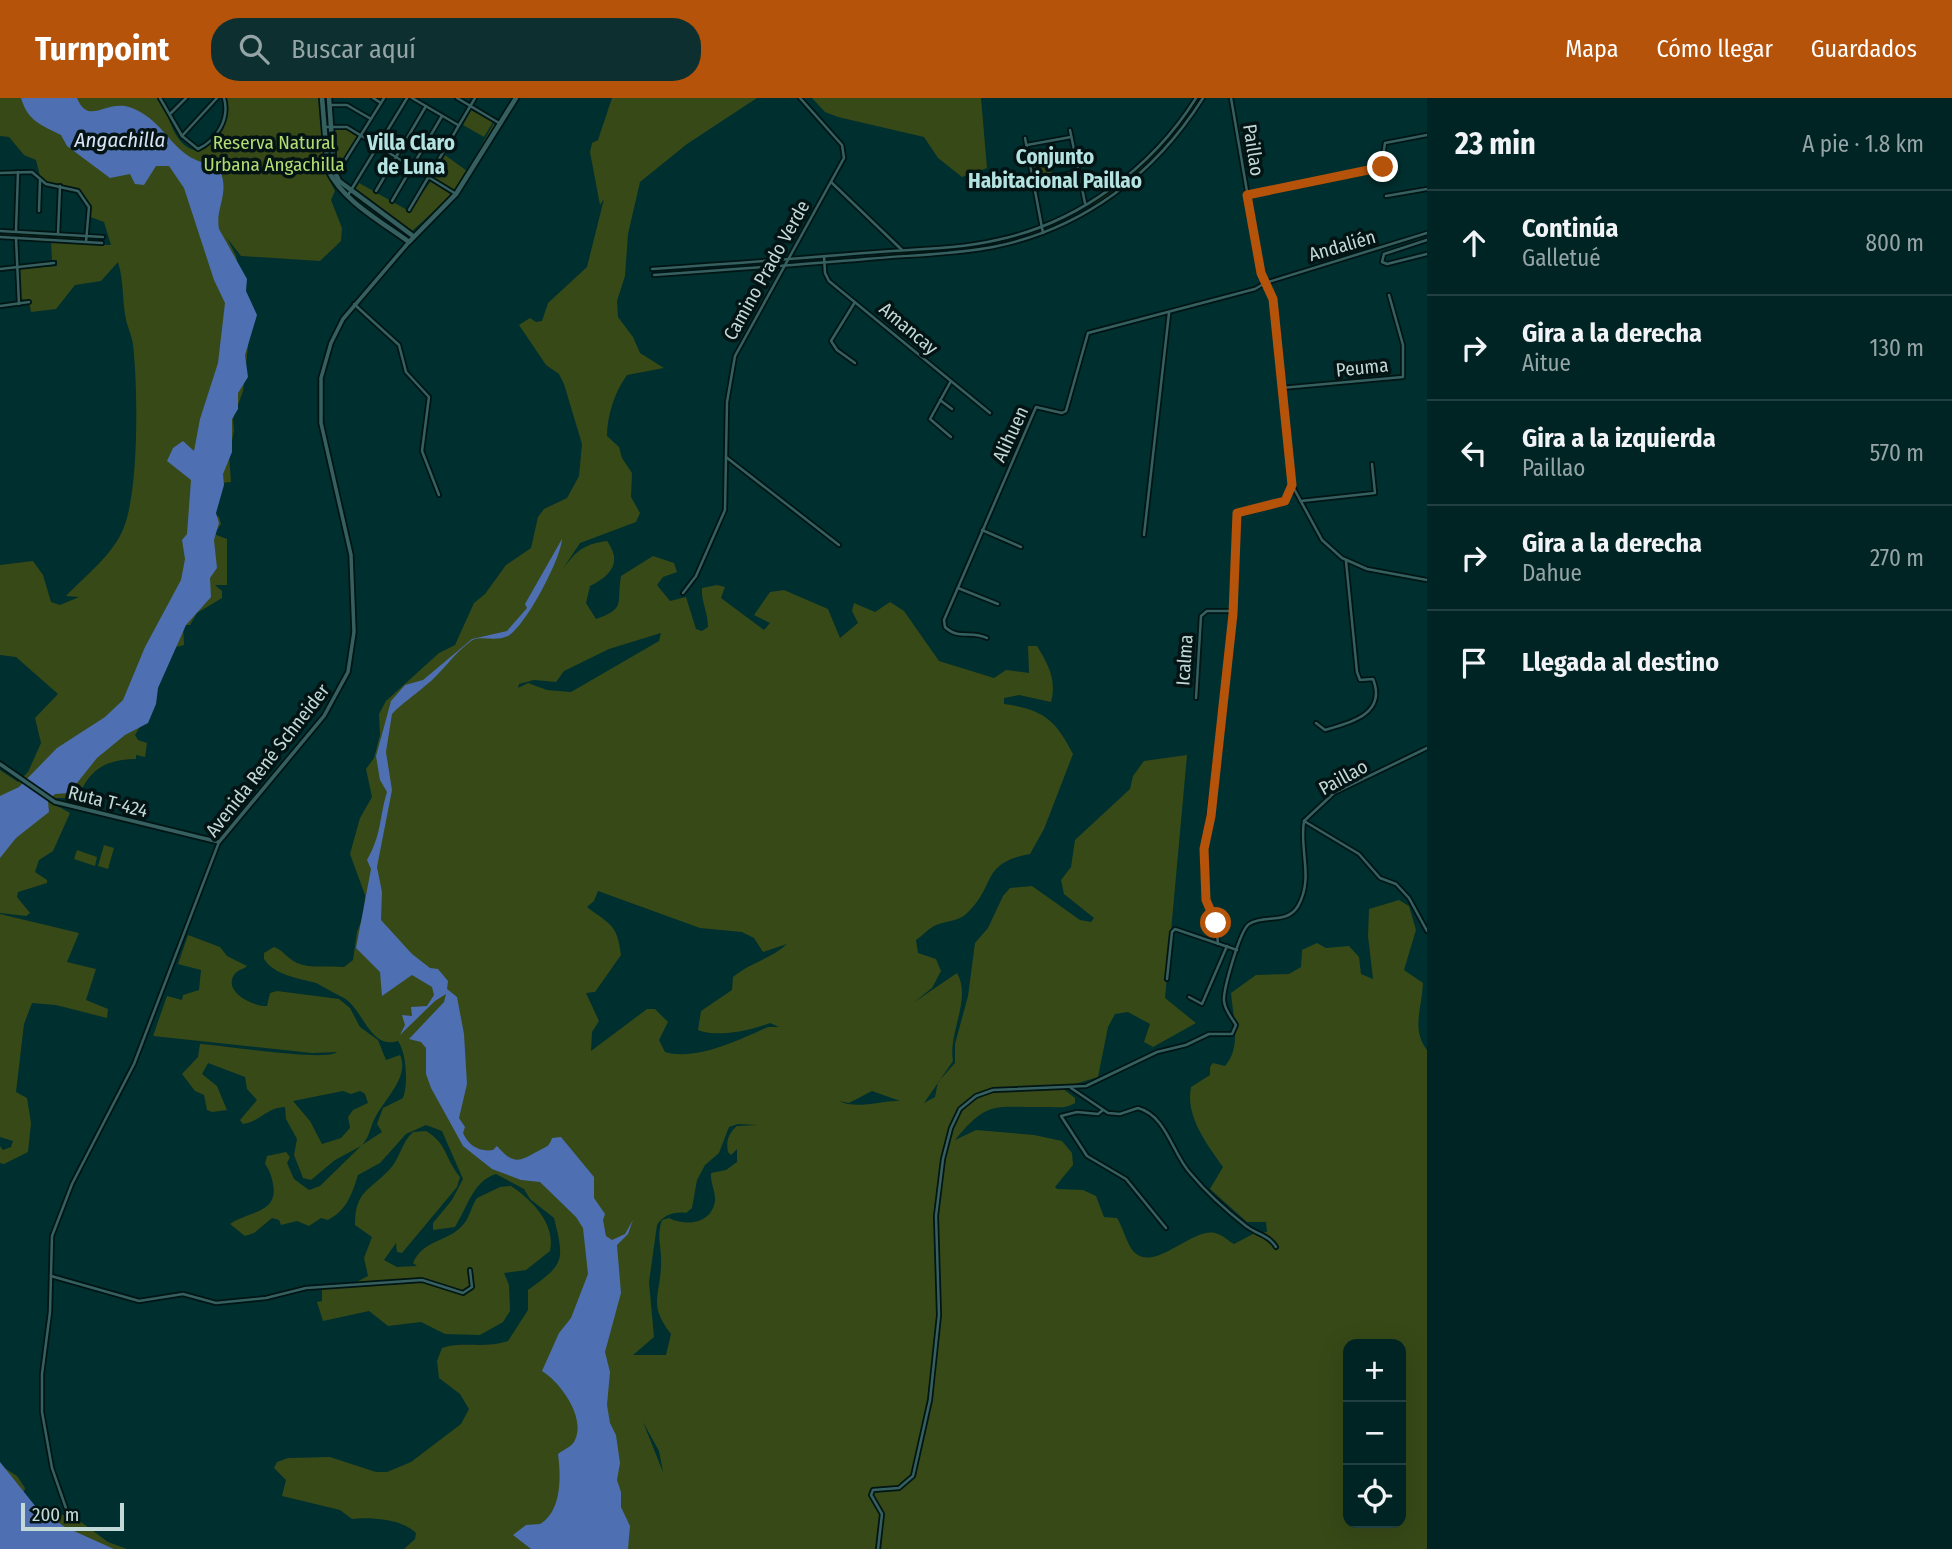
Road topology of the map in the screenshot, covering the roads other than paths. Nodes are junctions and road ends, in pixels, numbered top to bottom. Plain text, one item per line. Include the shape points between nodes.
1 (160, 98) edge
2 (186, 98) edge
3 (217, 98) edge
4 (223, 98) edge
5 (322, 98) edge
6 (329, 98) edge
7 (373, 98) edge
8 (384, 98) edge
9 (407, 98) edge
10 (412, 98) edge
11 (457, 98) edge
12 (475, 98) edge
13 (516, 98) edge
14 (800, 98) edge
15 (1196, 98) edge
16 (1203, 98) edge
17 (1231, 98) edge
18 (381, 103) junction
19 (330, 105) junction
20 (426, 106) junction
21 (470, 106) junction
22 (171, 114) junction
23 (442, 116) junction
24 (371, 119) junction
25 (500, 124) junction
26 (459, 125) junction
27 (331, 126) junction
28 (324, 127) junction
29 (1070, 130) dead end
30 (1427, 135) edge
31 (182, 136) junction
32 (361, 136) junction
33 (1071, 137) junction
34 (1025, 138) dead end
35 (1027, 145) junction
36 (378, 147) junction
37 (1075, 155) junction
38 (396, 158) junction
39 (1030, 163) junction
40 (412, 167) junction
41 (18, 172) junction
42 (1079, 172) junction
43 (0, 173) edge
44 (336, 175) junction
45 (429, 178) junction
46 (40, 180) junction
47 (1033, 181) junction
48 (831, 182) junction
49 (60, 186) junction
50 (1427, 189) edge
51 (376, 191) dead end
52 (349, 194) junction
53 (456, 194) junction
54 (1247, 195) junction
55 (1386, 196) dead end
56 (392, 201) dead end
57 (1085, 204) junction
58 (409, 210) dead end
59 (38, 211) dead end
60 (1088, 211) junction
61 (1041, 226) junction
62 (0, 231) edge
63 (15, 232) junction
64 (1043, 233) junction
65 (1427, 233) edge
66 (58, 234) junction
67 (87, 236) junction
68 (413, 236) junction
69 (0, 237) edge
70 (103, 237) dead end
71 (16, 238) junction
72 (1427, 240) edge
73 (86, 242) junction
74 (409, 242) junction
75 (102, 243) dead end
76 (794, 249) junction
77 (1380, 249) junction
78 (902, 250) junction
79 (1427, 254) edge
80 (824, 256) junction
81 (1382, 256) junction
82 (798, 258) junction
83 (789, 259) junction
84 (825, 262) junction
85 (54, 263) dead end
86 (725, 264) junction
87 (785, 265) junction
88 (16, 267) junction
89 (767, 267) junction
90 (0, 269) edge
91 (652, 269) dead end
92 (726, 270) junction
93 (654, 275) dead end
94 (778, 276) junction
95 (1265, 282) junction
96 (1389, 295) dead end
97 (29, 302) dead end
98 (855, 302) junction
99 (19, 304) junction
100 (354, 304) junction
101 (0, 306) edge
102 (1169, 312) junction
103 (855, 363) dead end
104 (951, 382) junction
105 (1282, 388) junction
106 (940, 400) junction
107 (952, 410) dead end
108 (990, 413) dead end
109 (951, 438) dead end
110 (726, 457) junction
111 (1372, 464) dead end
112 (1292, 485) junction
113 (439, 495) dead end
114 (1301, 501) junction
115 (982, 530) junction
116 (1144, 535) dead end
117 (839, 545) dead end
118 (1021, 547) dead end
119 (1346, 561) junction
120 (1427, 580) edge
121 (958, 588) junction
122 (683, 593) dead end
123 (998, 604) dead end
124 (1232, 611) junction
125 (987, 638) dead end
126 (1196, 698) dead end
127 (1316, 723) dead end
128 (1427, 748) edge
129 (0, 764) edge
130 (1304, 821) junction
131 (219, 842) junction
132 (1427, 931) edge
133 (1218, 944) junction
134 (1228, 946) junction
135 (1237, 950) junction
136 (1167, 979) dead end
137 (1189, 998) dead end
138 (1071, 1088) junction
139 (1103, 1110) junction
140 (1166, 1228) dead end
141 (1276, 1247) dead end
142 (470, 1270) dead end
143 (51, 1276) junction
144 (68, 1514) dead end
145 (878, 1549) edge

1 - 22 street
2 - 22 street
3 - 31 street
4 - 31 street via 225,118 202,148 193,148
5 - 28 main road
6 - 19 main road
7 - 18 street
8 - 18 street
9 - 36 street
10 - 20 street
11 - 21 street
12 - 21 street
13 - 25 main road, Avenida René Schneider
14 - 48 street, Camino Prado Verde via 844,150 843,162
15 - 57 street via 1144,161
16 - 60 street via 1156,160
17 - 54 street, Paillao
18 - 24 street
19 - 24 street via 347,105
19 - 27 main road
20 - 23 street
20 - 38 street
21 - 25 street
21 - 26 street
22 - 31 street
23 - 26 street
23 - 40 street
24 - 32 street
25 - 53 main road, Avenida René Schneider
26 - 45 street
27 - 28 street
27 - 32 street via 346,127
27 - 44 main road
28 - 52 main road via 328,170 337,187
29 - 33 street
30 - 54 street via 1385,143 1381,169
32 - 36 street
32 - 44 street
33 - 35 street
33 - 37 street
34 - 35 street
35 - 39 street
36 - 38 street
36 - 52 street
37 - 39 street
37 - 42 street
38 - 40 street
38 - 51 street
39 - 47 street
40 - 45 street
40 - 56 street
41 - 43 street
41 - 46 street via 32,172
41 - 63 street
42 - 47 street
42 - 57 street
44 - 52 main road
45 - 53 street
45 - 58 street
46 - 49 street
46 - 59 street
47 - 61 street
48 - 76 street, Camino Prado Verde
48 - 78 street
49 - 66 street
49 - 67 street via 78,191 86,200
50 - 55 street
52 - 68 main road
52 - 74 main road
53 - 68 main road, Avenida René Schneider
54 - 95 street, Paillao
57 - 60 street
57 - 61 street
60 - 64 street
61 - 64 street
61 - 78 street via 985,243
62 - 63 street
63 - 66 street
64 - 84 street via 969,251
65 - 77 street, Andalién
66 - 67 street
67 - 70 street
67 - 73 street
68 - 74 main road, Avenida René Schneider
69 - 71 street
71 - 73 street
71 - 88 street
72 - 81 street
73 - 75 street
74 - 100 street, Avenida René Schneider
76 - 82 street
76 - 83 street, Camino Prado Verde
77 - 81 street
77 - 95 street, Andalién
78 - 80 street
79 - 81 street via 1387,264
80 - 82 street
80 - 84 street, Amancay
82 - 83 street
83 - 86 street
83 - 87 street, Camino Prado Verde
84 - 87 street
84 - 98 street, Amancay via 827,278
85 - 88 street
86 - 91 street
86 - 92 street
87 - 89 street
87 - 94 street, Camino Prado Verde
88 - 90 street
88 - 99 street
89 - 92 street
89 - 94 street
92 - 93 street
94 - 110 street, Camino Prado Verde via 735,356 727,402
95 - 102 street, Alihuen via 1255,289
95 - 105 street, Paillao via 1273,299
96 - 105 street, Peuma via 1402,345 1403,377
97 - 99 street
98 - 103 street via 831,341
98 - 104 street, Amancay
99 - 101 street
100 - 113 street via 399,345 406,372 429,397 422,451
100 - 131 street, Avenida René Schneider via 327,352 320,396 325,443 351,555 354,632 350,664 330,709
102 - 115 street, Alihuen via 1088,333 1066,411 1036,407
102 - 116 street
104 - 106 street
104 - 108 street, Amancay
105 - 112 street, Paillao
106 - 107 street
106 - 109 street via 930,422
110 - 117 street
110 - 122 street, Camino Prado Verde via 725,510 696,576
111 - 114 street via 1375,493
112 - 114 street, Paillao
112 - 124 street via 1285,501 1237,513
114 - 119 street, Paillao via 1322,540
115 - 118 street
115 - 121 street, Alihuen
119 - 120 street, Paillao
119 - 127 street via 1357,673 1360,680 1374,678 1377,693 1369,712 1355,722 1325,730
121 - 123 street
121 - 125 street, Alihuen via 945,627 956,635
124 - 126 street, Icalma via 1207,611 1201,616
124 - 133 street via 1203,867
128 - 130 street, Paillao via 1334,793
129 - 131 street, Ruta T-424 via 55,802
130 - 132 street via 1359,854 1380,878 1403,890
130 - 135 street via 1307,880 1297,907 1283,918 1247,925
131 - 143 street, Avenida René Schneider via 134,1064 57,1222 50,1251
133 - 134 street
133 - 136 street via 1175,929
134 - 135 street
134 - 137 street via 1202,1004
135 - 138 street via 1224,1000 1236,1026 1232,1034 1207,1035 1157,1052 1098,1082
138 - 139 street
138 - 145 street via 989,1091 967,1102 952,1123 936,1216 939,1315 930,1400 913,1476 899,1488 873,1490 871,1495 882,1514
139 - 140 street via 1061,1116 1087,1156 1126,1179
139 - 141 street via 1115,1115 1138,1108 1151,1114 1193,1176 1247,1227
142 - 143 street via 472,1287 463,1293 431,1281 407,1280 306,1288 216,1303 183,1294 130,1300
143 - 144 street, Avenida René Schneider via 43,1412 50,1459

